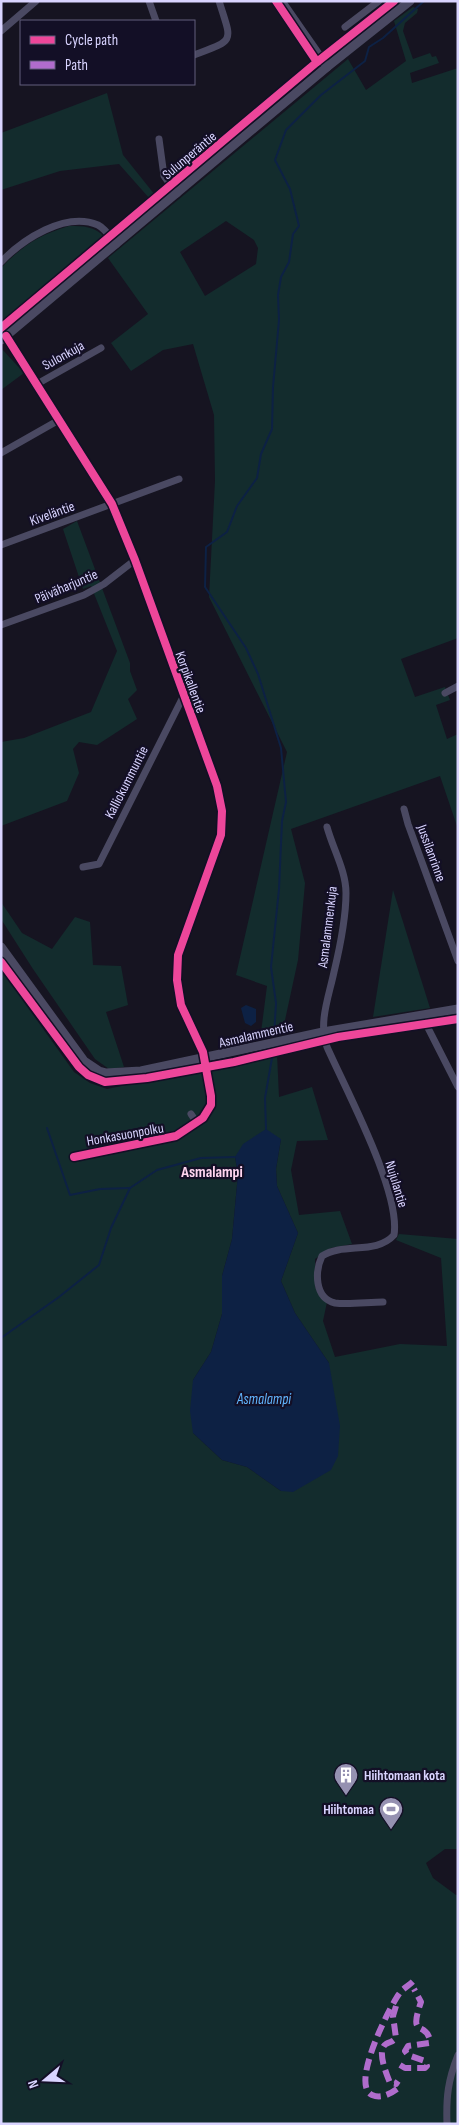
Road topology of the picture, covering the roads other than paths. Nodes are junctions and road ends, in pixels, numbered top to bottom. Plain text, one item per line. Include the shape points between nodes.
1 (149, 1) edge
2 (219, 1) edge
3 (281, 1) edge
4 (379, 1) edge
5 (31, 2) edge
6 (406, 2) edge
7 (156, 20) edge
8 (345, 27) dead end
9 (1, 31) edge
10 (195, 55) edge
11 (327, 67) junction
12 (159, 139) dead end
13 (177, 194) junction
14 (116, 245) junction
15 (1, 262) edge
16 (4, 338) edge
17 (101, 348) dead end
18 (37, 384) junction
19 (59, 420) junction
20 (1, 453) edge
21 (179, 479) dead end
22 (112, 504) junction
23 (1, 545) edge
24 (135, 560) junction
25 (1, 625) edge
26 (458, 686) edge
27 (446, 693) dead end
28 (183, 697) junction
29 (404, 809) dead end
30 (327, 827) dead end
31 (83, 867) dead end
32 (1, 947) edge
33 (458, 961) edge
34 (458, 1009) edge
35 (425, 1015) junction
36 (323, 1032) junction
37 (204, 1058) junction
38 (458, 1087) edge
39 (191, 1114) dead end
40 (197, 1123) junction
41 (74, 1157) dead end
42 (383, 1302) dead end
43 (458, 2055) edge
44 (447, 2124) edge

1 - 7 street
2 - 10 street via 229,32 227,40
3 - 11 street
4 - 8 street
5 - 9 street
6 - 11 street, Sulunperäntie
11 - 13 street, Sulunperäntie
12 - 13 street via 164,176
13 - 14 street, Sulunperäntie
14 - 15 street via 99,226 88,222 67,223 44,230 15,248
14 - 16 street, Sulunperäntie
16 - 18 street, Korpikallentie
17 - 18 street, Sulonkuja
18 - 19 street, Korpikallentie
19 - 20 street
19 - 22 street, Korpikallentie
21 - 22 street, Kiveläntie
22 - 23 street, Kiveläntie
22 - 24 street, Korpikallentie
24 - 25 street, Päiväharjuntie via 84,595
24 - 28 street, Korpikallentie
26 - 27 street
28 - 31 street, Kalliokummuntie via 99,864
28 - 37 street, Korpikallentie via 217,786 222,811 221,835 178,955 177,980 182,1005
29 - 33 street, Jussilanrinne
30 - 36 street, Asmalammenkuja via 344,875 346,894
32 - 37 street, Asmalammentie via 84,1061 98,1071 141,1071
34 - 35 street, Asmalammentie
35 - 36 street, Asmalammentie
35 - 38 street via 426,1024
36 - 37 street, Asmalammentie
36 - 42 street, Nujulantie via 385,1180 394,1206 395,1227 394,1235 381,1245 340,1248 322,1256 317,1271 318,1286 326,1298 335,1303
37 - 40 street, Honkasuonpolku via 211,1096 210,1105
39 - 40 street
40 - 41 street, Honkasuonpolku via 168,1139
43 - 44 street via 449,2078

